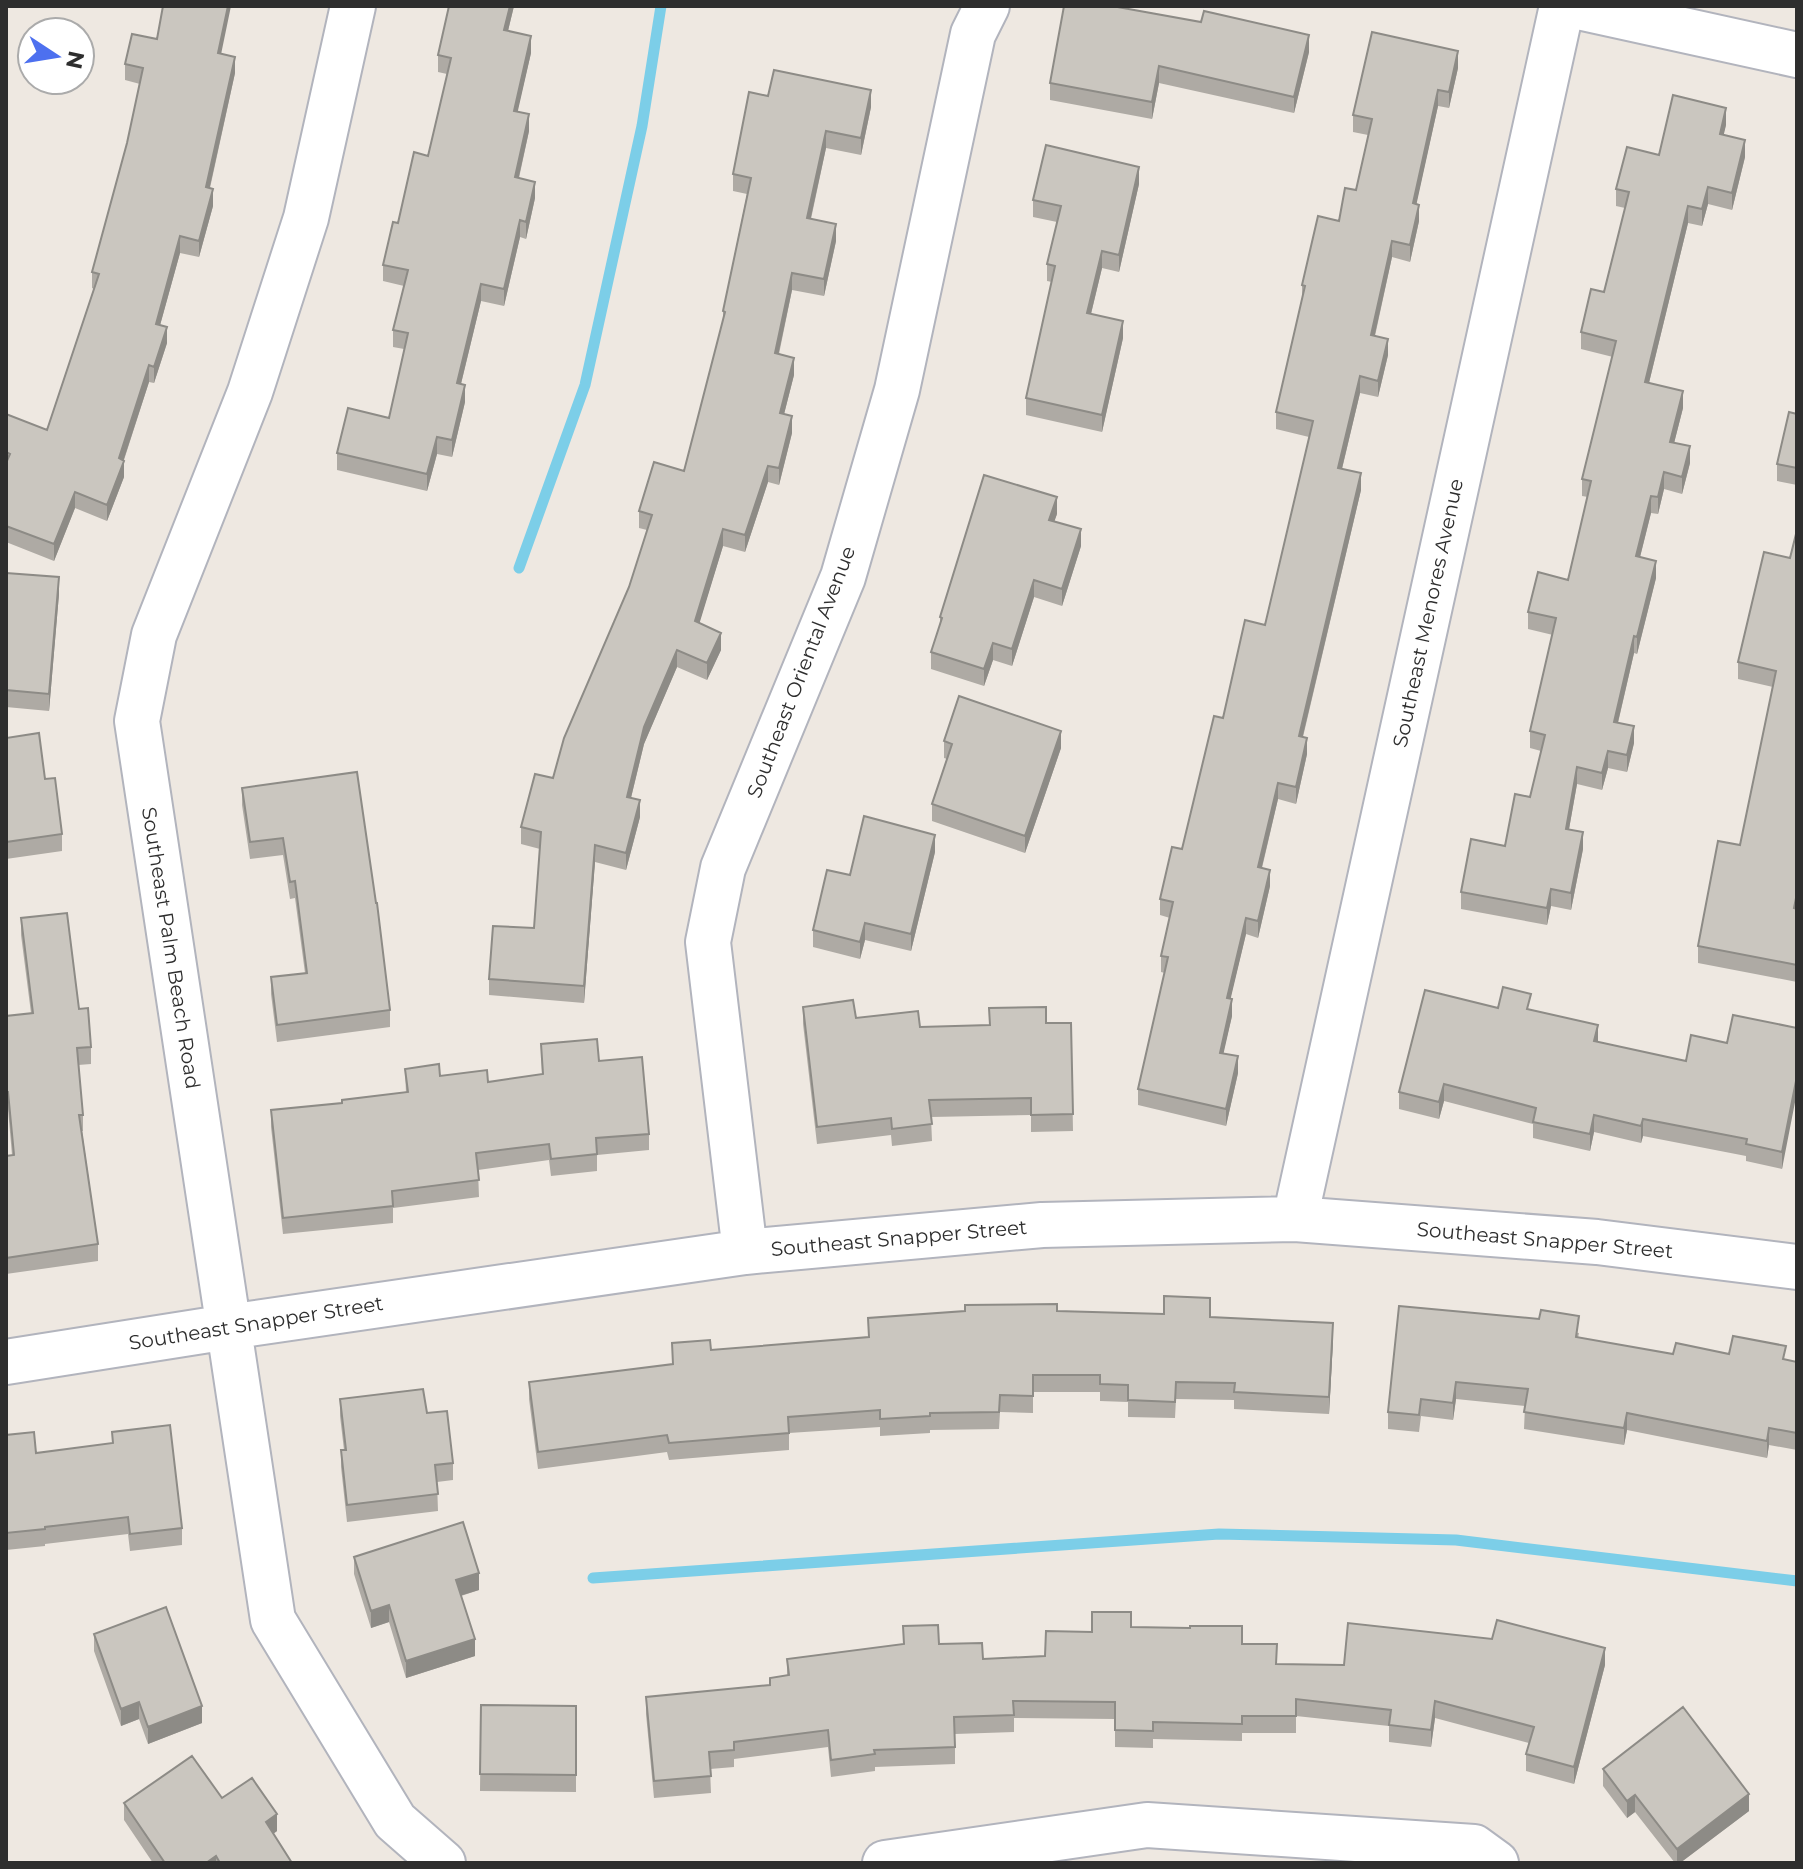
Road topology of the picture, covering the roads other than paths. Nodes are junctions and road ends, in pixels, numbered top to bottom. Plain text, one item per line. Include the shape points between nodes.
1 (353, 6) edge
2 (987, 6) edge
3 (1562, 6) edge
4 (1574, 6) edge
5 (1797, 55) edge
6 (1295, 1219) junction
7 (745, 1252) junction
8 (1797, 1267) edge
9 (228, 1327) junction
10 (6, 1362) edge
11 (443, 1863) edge
12 (885, 1863) edge
13 (1496, 1863) edge

1 - 9 street, Southeast Palm Beach Road via 306,218 250,392 154,635 137,721
2 - 7 street, Southeast Oriental Avenue via 973,34 897,390 843,577 723,868 708,942
3 - 6 street, Southeast Menores Avenue
4 - 5 street
6 - 7 street, Southeast Snapper Street via 1042,1225
6 - 8 street, Southeast Snapper Street via 1597,1242
7 - 9 street, Southeast Snapper Street
9 - 10 street, Southeast Snapper Street
9 - 11 street, Southeast Palm Beach Road via 273,1620 395,1821
12 - 13 street via 1147,1825 1474,1847

